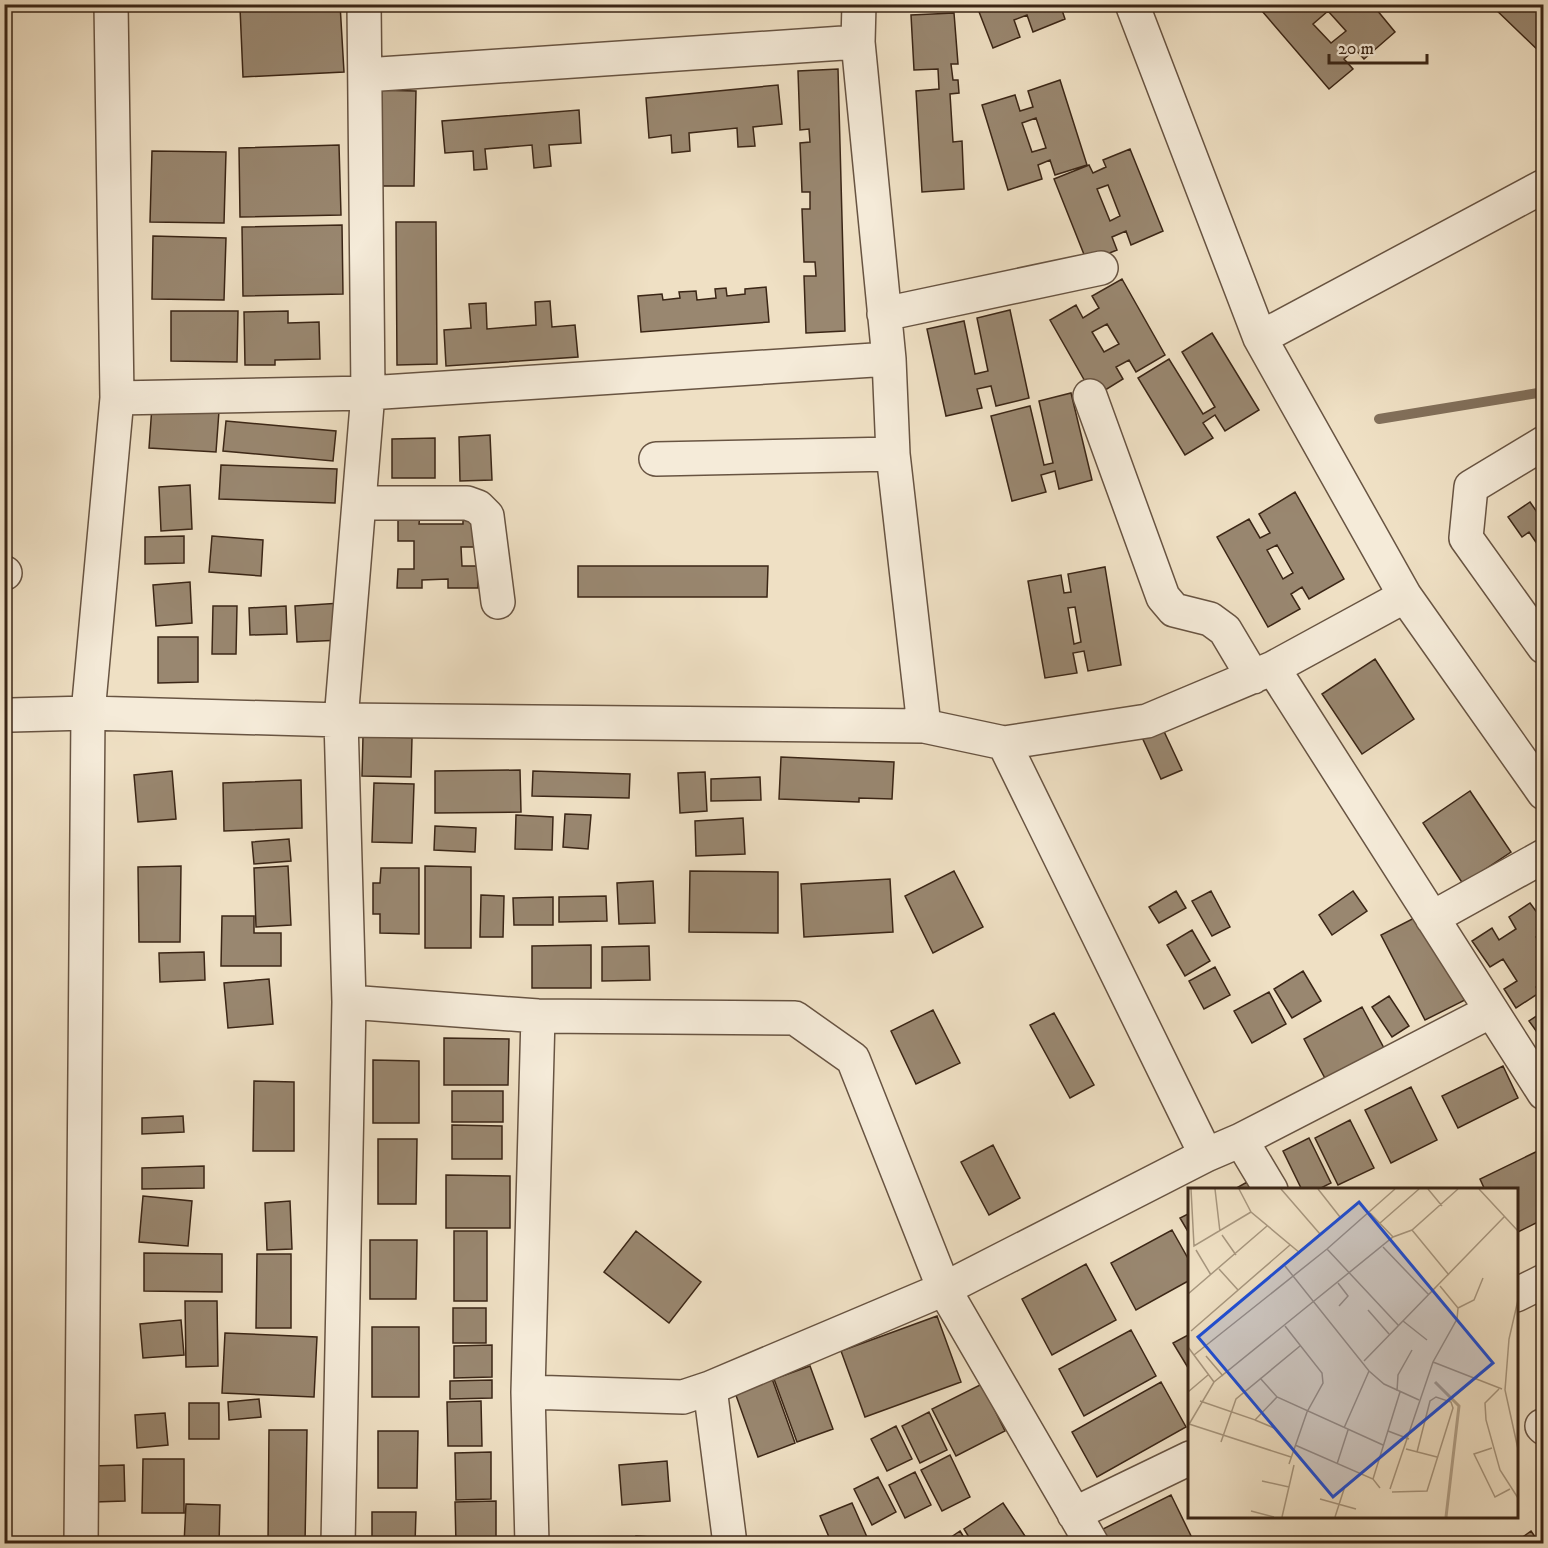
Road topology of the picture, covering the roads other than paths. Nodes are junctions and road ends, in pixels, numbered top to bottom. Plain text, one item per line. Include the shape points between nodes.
1 (111, 4) edge
2 (364, 4) edge
3 (859, 4) edge
4 (1132, 4) edge
5 (858, 42) junction
6 (365, 75) junction
7 (1544, 186) edge
8 (1101, 268) dead end
9 (884, 314) junction
10 (1260, 338) junction
11 (890, 359) junction
12 (368, 393) junction
13 (1090, 396) dead end
14 (117, 398) junction
15 (1544, 443) edge
16 (893, 454) junction
17 (656, 459) dead end
18 (359, 503) junction
19 (1405, 596) junction
20 (498, 602) dead end
21 (1544, 647) edge
22 (1263, 673) junction
23 (88, 713) junction
24 (11, 715) dead end
25 (341, 720) junction
26 (924, 726) junction
27 (1004, 742) junction
28 (1544, 792) edge
29 (1544, 856) edge
30 (1432, 918) junction
31 (349, 1002) junction
32 (1491, 1011) junction
33 (538, 1016) junction
34 (1544, 1093) edge
35 (1241, 1140) junction
36 (1206, 1155) junction
37 (1270, 1188) edge
38 (1544, 1281) edge
39 (944, 1289) junction
40 (1518, 1294) edge
41 (710, 1388) junction
42 (528, 1392) junction
43 (1188, 1459) edge
44 (1074, 1514) junction
45 (81, 1544) edge
46 (338, 1544) edge
47 (532, 1544) edge
48 (730, 1544) edge
49 (1092, 1544) edge

1 - 14 street
2 - 6 street
3 - 5 street
4 - 10 street
5 - 6 street
5 - 9 street
6 - 12 street
7 - 10 street
8 - 9 street
9 - 11 street
10 - 19 street
11 - 12 street
11 - 16 street
12 - 14 street
12 - 18 street
13 - 22 street via 1163,597 1174,610 1210,619 1225,630
14 - 23 street
15 - 21 street via 1471,488 1466,538
16 - 17 street
16 - 26 street
18 - 20 street via 467,503 478,507 487,516
18 - 25 street
19 - 22 street
19 - 28 street
22 - 27 street via 1147,721
22 - 30 street
23 - 24 street
23 - 25 street
23 - 45 street
25 - 26 street
25 - 31 street
26 - 27 street
27 - 36 street
29 - 30 street
30 - 32 street
31 - 33 street
31 - 46 street
32 - 34 street
32 - 35 street
33 - 39 street via 795,1018 853,1059
33 - 42 street
35 - 36 street
35 - 37 street
36 - 39 street
38 - 40 street
39 - 41 street
39 - 44 street
41 - 42 street via 683,1397
41 - 48 street
42 - 47 street
43 - 44 street
44 - 49 street

